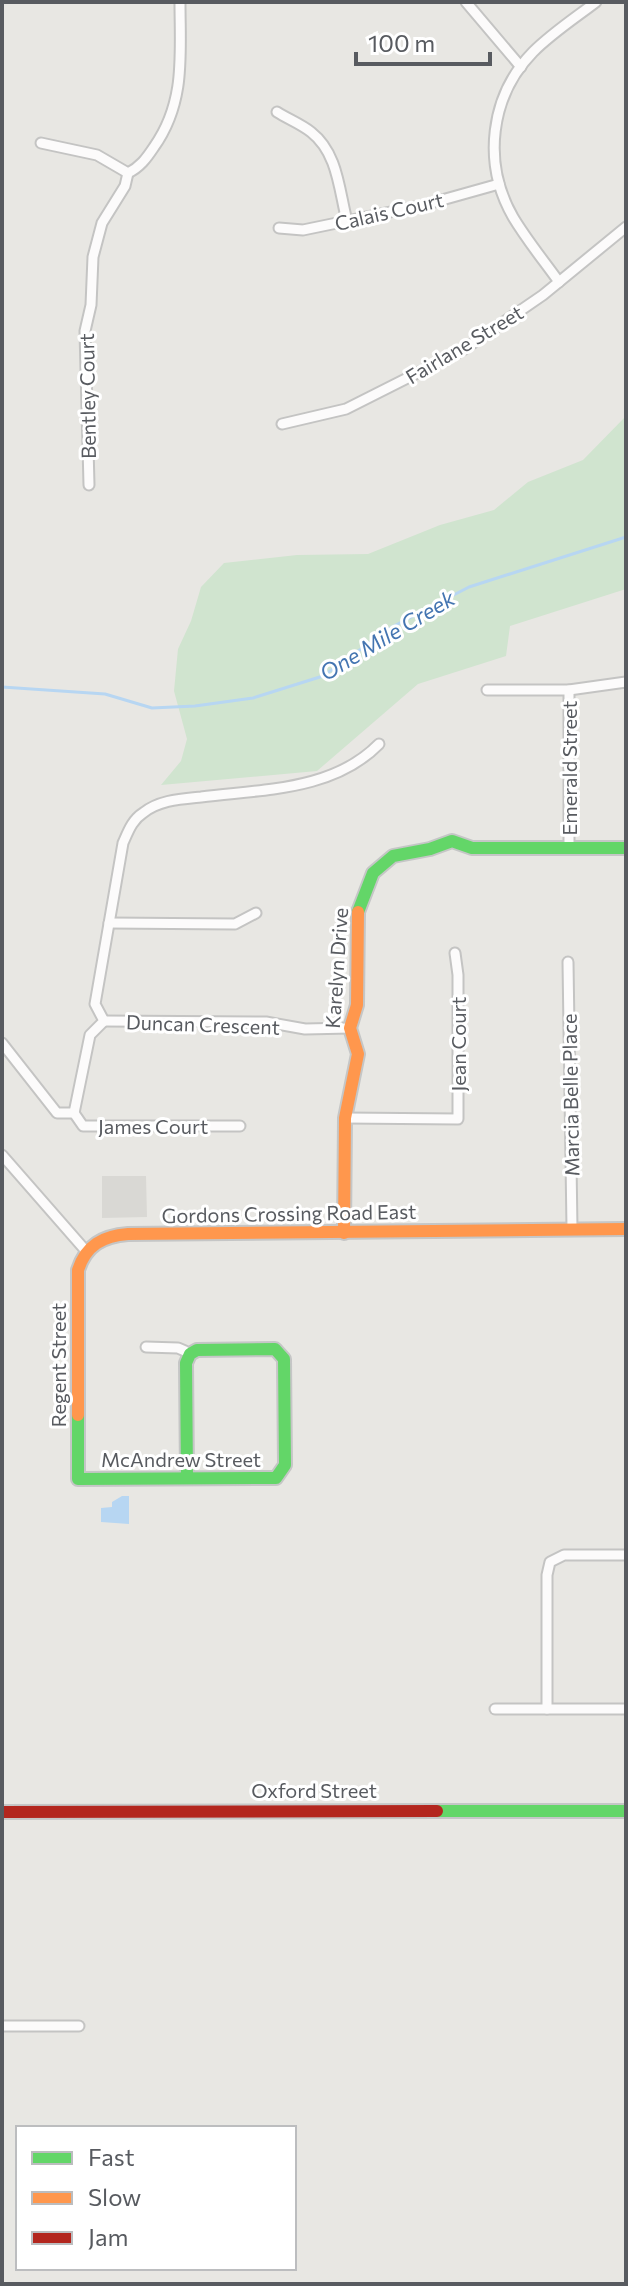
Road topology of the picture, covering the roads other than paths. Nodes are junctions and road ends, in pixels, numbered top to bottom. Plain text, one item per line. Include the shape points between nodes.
1 (180, 2) edge
2 (466, 2) edge
3 (596, 2) edge
4 (521, 67) junction
5 (277, 112) dead end
6 (41, 143) dead end
7 (128, 173) junction
8 (499, 184) junction
9 (347, 221) junction
10 (626, 227) edge
11 (279, 228) dead end
12 (559, 282) junction
13 (282, 424) dead end
14 (89, 485) dead end
15 (626, 682) edge
16 (487, 690) dead end
17 (569, 690) junction
18 (379, 744) dead end
19 (569, 847) junction
20 (626, 848) edge
21 (256, 913) dead end
22 (109, 923) junction
23 (455, 953) dead end
24 (568, 962) dead end
25 (104, 1021) junction
26 (350, 1028) junction
27 (2, 1043) edge
28 (74, 1113) junction
29 (345, 1118) junction
30 (240, 1126) dead end
31 (2, 1155) edge
32 (572, 1228) junction
33 (626, 1229) edge
34 (344, 1233) junction
35 (86, 1251) junction
36 (146, 1347) dead end
37 (188, 1353) junction
38 (187, 1478) junction
39 (78, 1479) joint
40 (626, 1555) edge
41 (495, 1709) dead end
42 (547, 1709) junction
43 (626, 1709) edge
44 (626, 1811) edge
45 (2, 1812) edge
46 (2, 2026) edge
47 (79, 2026) dead end

1 - 7 street, Bentley Court via 177,98 162,136 140,166
2 - 4 street
3 - 4 street
4 - 8 street via 504,96 496,125
5 - 9 street via 315,134 328,150
6 - 7 street via 97,155
7 - 14 street, Bentley Court via 102,223 91,269 85,331
8 - 9 street, Calais Court
8 - 12 street via 511,214
9 - 11 street, Calais Court via 303,230
10 - 12 street, Fairlane Street
12 - 13 street, Fairlane Street via 505,323 435,365 346,409
15 - 17 street
16 - 17 street
17 - 19 street, Emerald Street
18 - 22 street via 364,760 320,781 168,801 142,813 123,843
19 - 20 street, Karelyn Drive
19 - 26 street, Karelyn Drive via 472,848 452,841 393,856 373,873 359,904 357,1005
21 - 22 street via 235,924
22 - 25 street via 95,1004
23 - 29 street, Jean Court via 458,1119
24 - 32 street, Marcia Belle Place
25 - 26 street, Duncan Crescent
25 - 28 street via 90,1035
26 - 29 street, Karelyn Drive via 358,1054
27 - 28 street via 57,1113
28 - 30 street, James Court via 83,1126
29 - 34 street, Karelyn Drive
31 - 35 street
32 - 33 street, Gordons Crossing Road East
32 - 34 street, Gordons Crossing Road East
34 - 35 street, Gordons Crossing Road East via 118,1235 100,1239
35 - 39 street, Regent Street via 77,1277
36 - 37 street
37 - 38 street
37 - 38 street, McAndrew Street via 275,1349 282,1355 285,1465 273,1479
38 - 39 street, McAndrew Street
40 - 42 street via 564,1555 550,1562
41 - 42 street
42 - 43 street
44 - 45 street, Oxford Street
46 - 47 street

